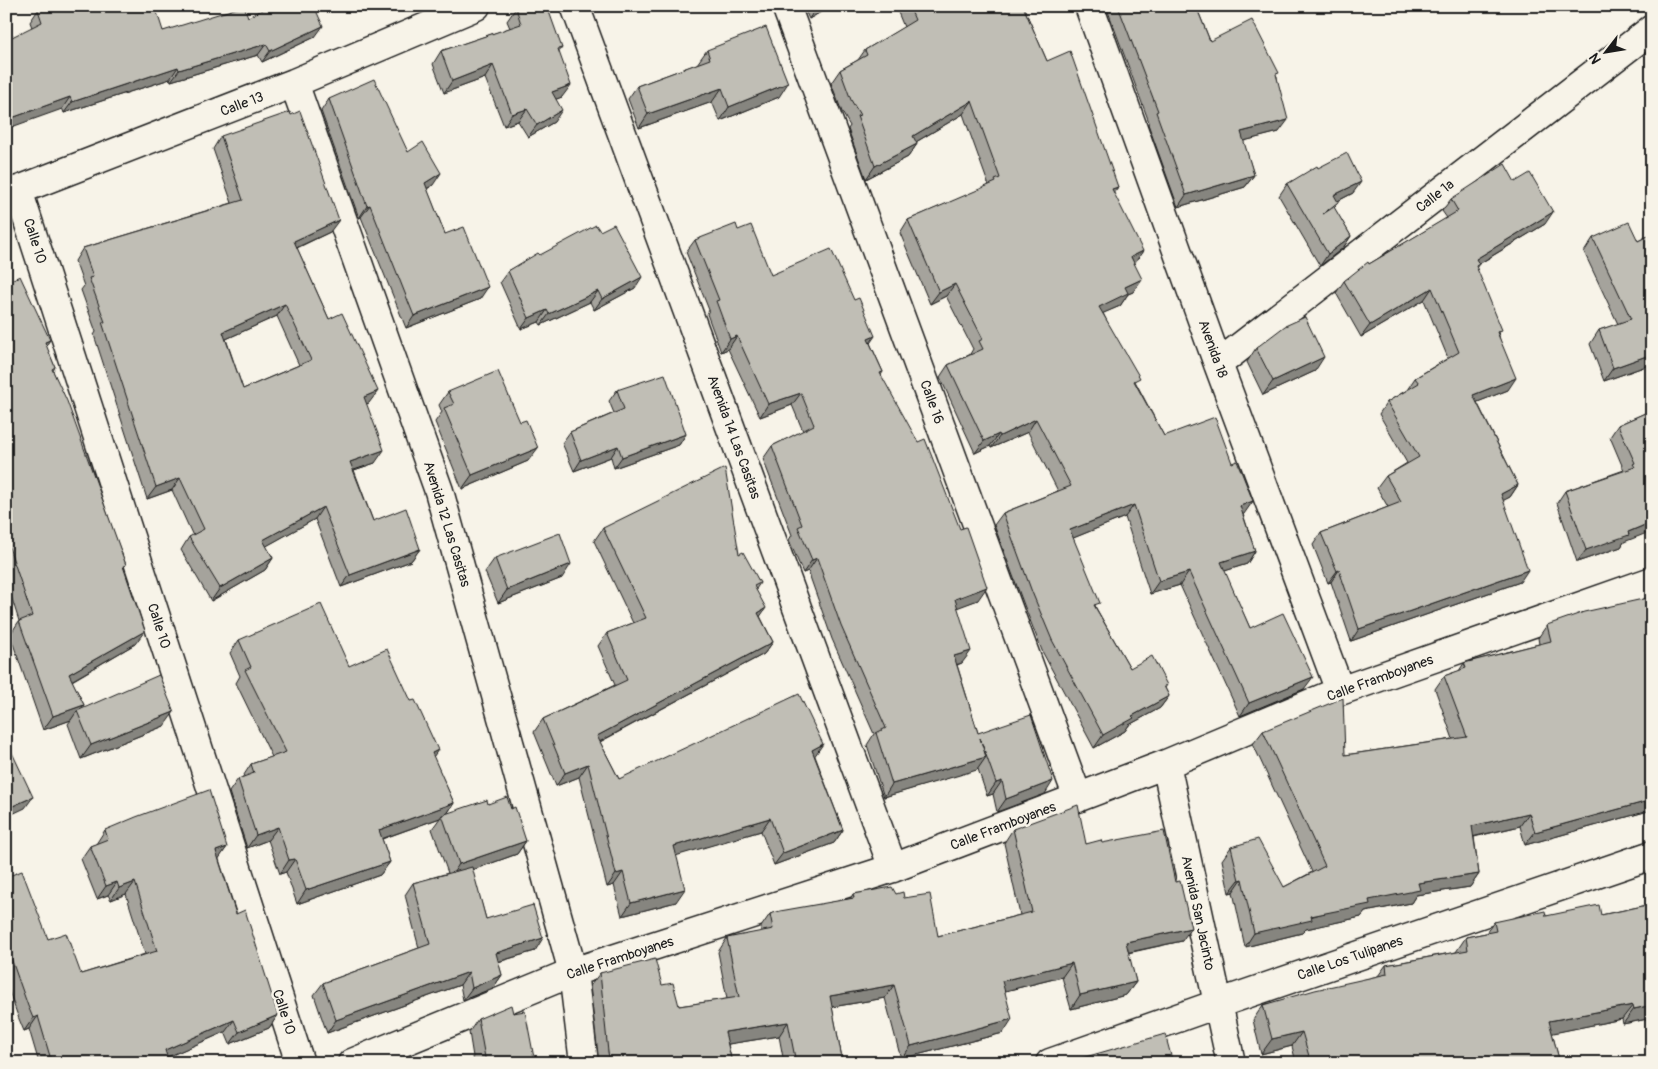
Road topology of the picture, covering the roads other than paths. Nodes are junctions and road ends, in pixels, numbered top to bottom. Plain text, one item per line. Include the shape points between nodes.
1 (476, 6) edge
2 (575, 6) edge
3 (786, 6) edge
4 (1089, 6) edge
5 (1652, 29) edge
6 (294, 83) junction
7 (12, 193) edge
8 (1218, 364) junction
9 (1652, 581) edge
10 (1340, 691) junction
11 (1166, 764) junction
12 (1078, 798) junction
13 (1652, 855) edge
14 (893, 868) junction
15 (573, 972) junction
16 (1217, 1004) junction
17 (300, 1063) edge
18 (352, 1063) edge
19 (584, 1063) edge
20 (1050, 1063) edge
21 (1231, 1063) edge

1 - 6 street, Calle 13
2 - 14 street, Avenida 14 Las Casitas
3 - 12 street, Calle 16
4 - 8 street, Avenida 18
5 - 8 street, Calle 1a
6 - 7 street, Calle 13
6 - 15 street, Avenida 12 Las Casitas via 439,491
7 - 17 street, Calle 10
8 - 10 street, Avenida 18
9 - 10 street, Calle Framboyanes
10 - 11 street, Calle Framboyanes
11 - 12 street, Calle Framboyanes
11 - 16 street, Avenida San Jacinto
12 - 14 street, Calle Framboyanes
13 - 16 street, Calle Los Tulipanes
14 - 15 street, Calle Framboyanes
15 - 18 street, Calle Framboyanes
15 - 19 street, Avenida 12 Las Casitas
16 - 20 street, Calle Los Tulipanes
16 - 21 street, Avenida San Jacinto

